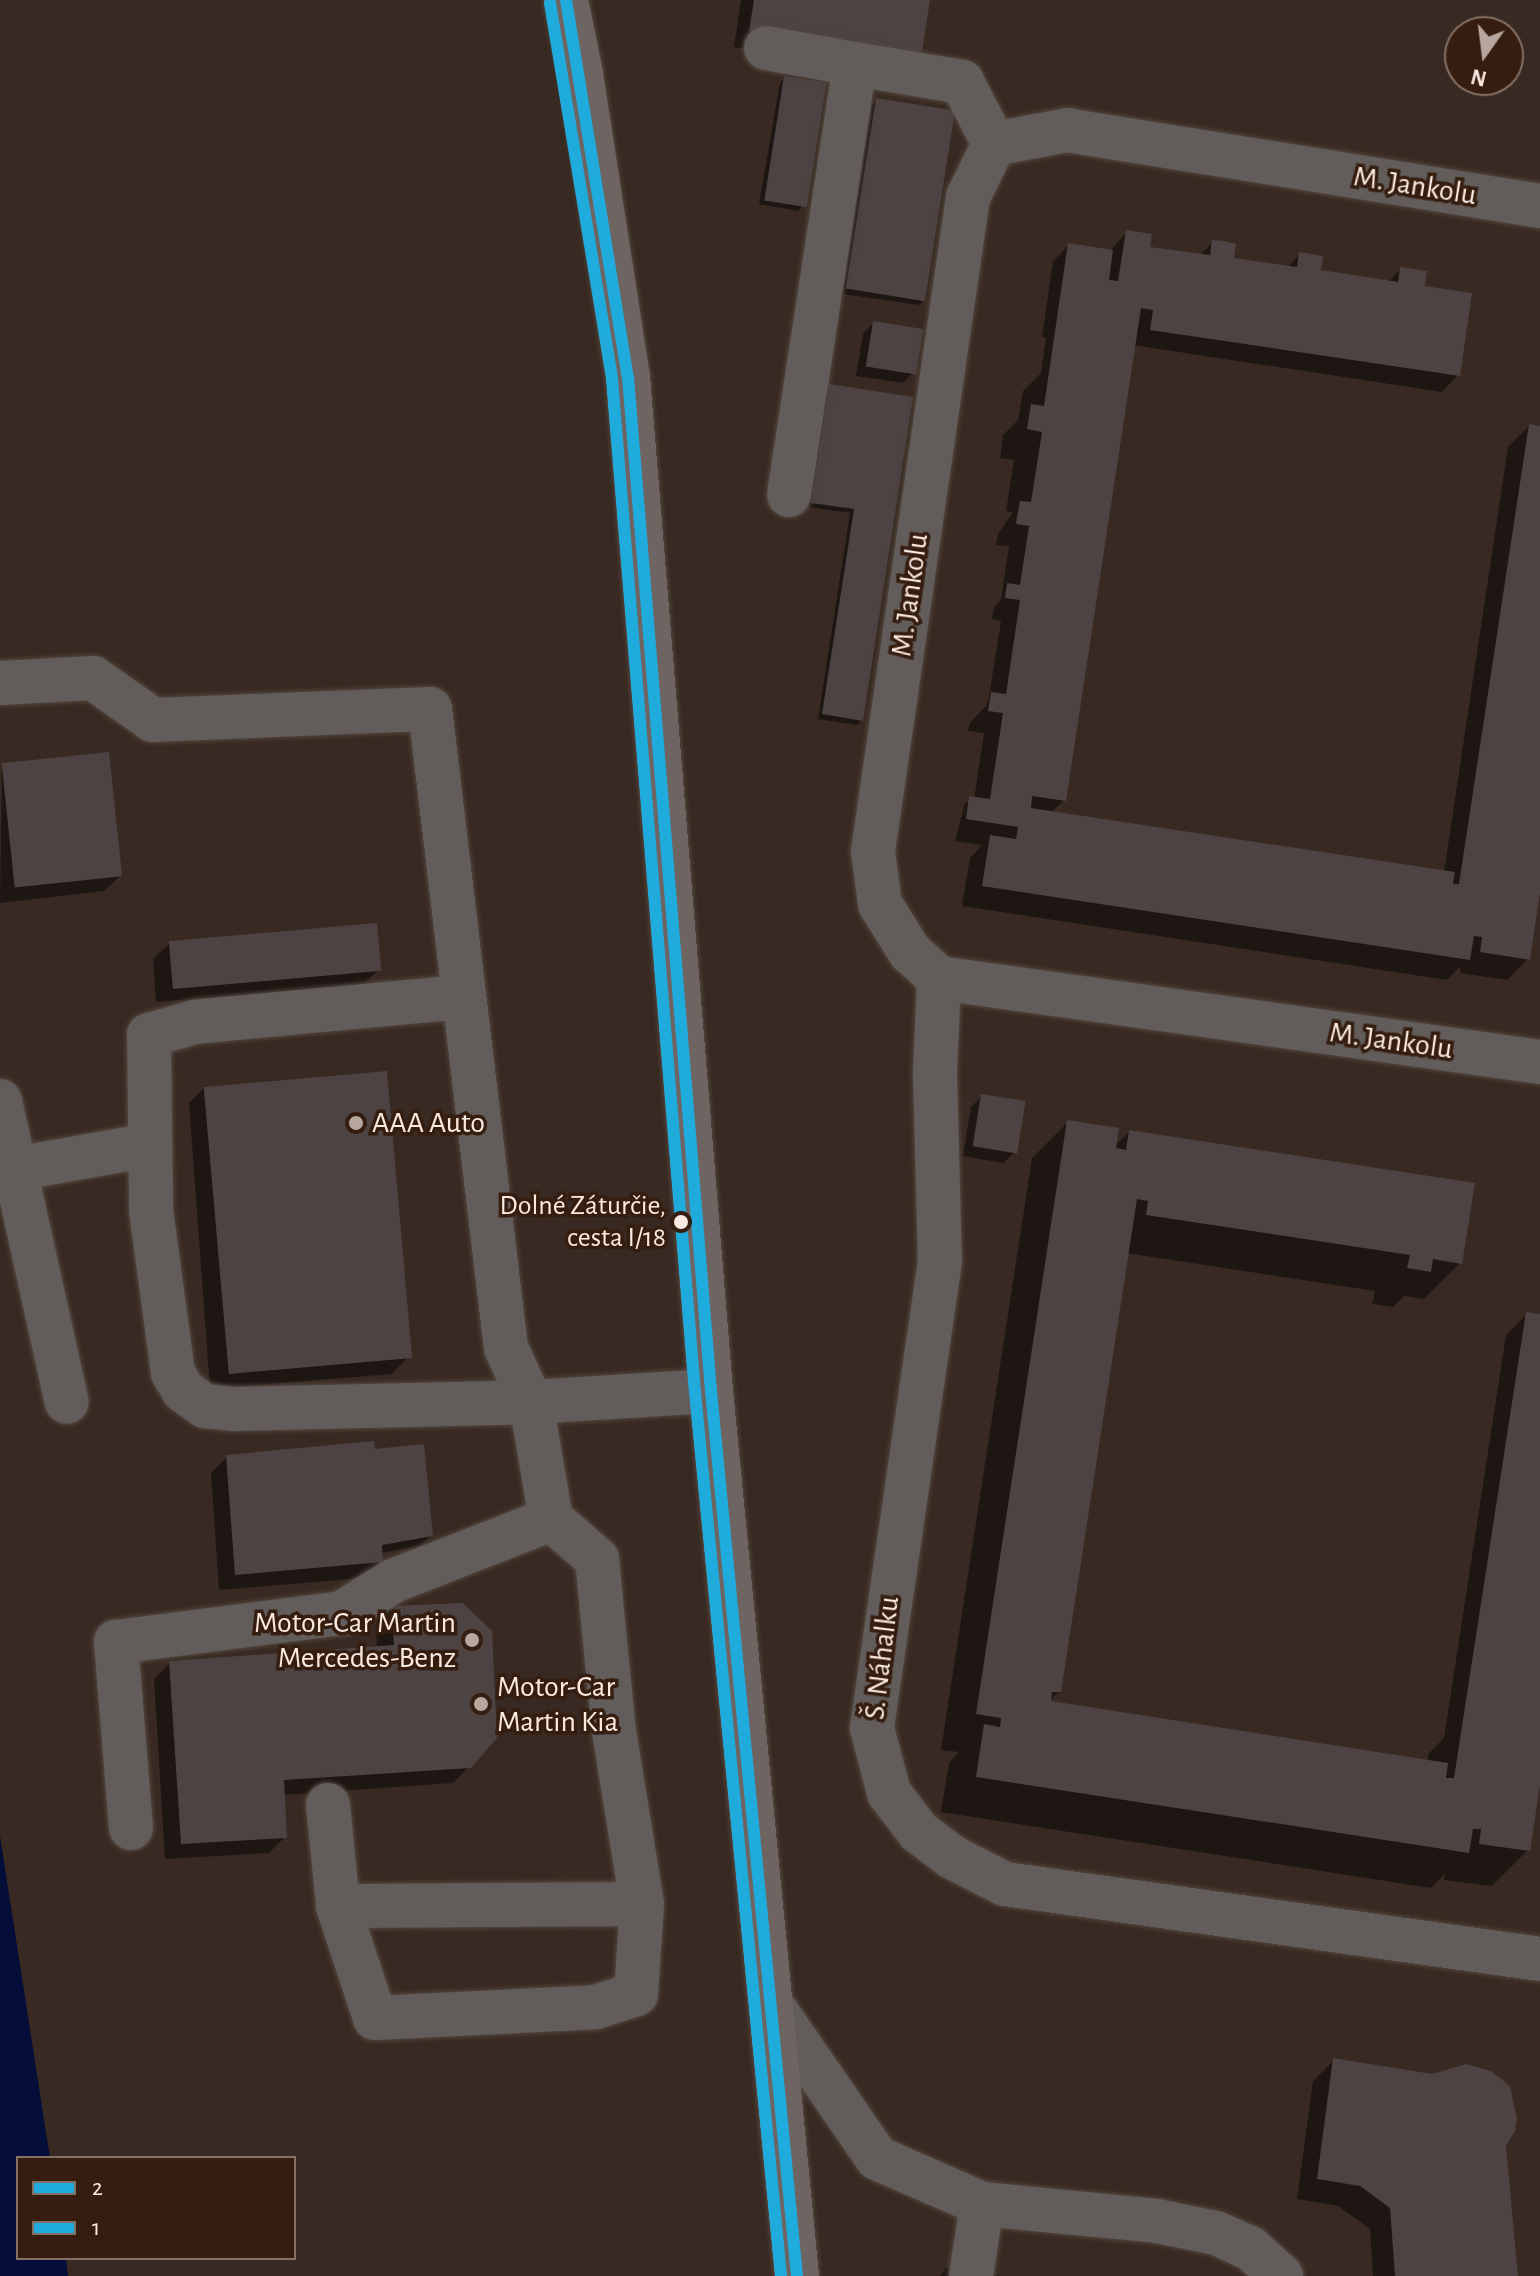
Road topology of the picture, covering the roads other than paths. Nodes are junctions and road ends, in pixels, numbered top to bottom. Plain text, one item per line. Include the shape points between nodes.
1 (566, 0) edge
2 (766, 48) dead end
3 (855, 64) junction
4 (994, 144) junction
5 (1540, 206) edge
6 (789, 495) dead end
7 (0, 683) edge
8 (939, 978) junction
9 (462, 997) junction
10 (1540, 1062) edge
11 (0, 1101) edge
12 (150, 1145) junction
13 (15, 1169) junction
14 (711, 1391) junction
15 (67, 1402) dead end
16 (531, 1402) junction
17 (551, 1519) junction
18 (328, 1805) dead end
19 (131, 1828) dead end
20 (642, 1904) junction
21 (338, 1906) junction
22 (1540, 1959) edge
23 (773, 2007) junction
24 (982, 2204) junction
25 (797, 2276) edge
26 (971, 2276) edge
27 (1281, 2276) edge

1 - 14 main road via 628,377
2 - 3 street
3 - 4 street via 962,82
3 - 6 street
4 - 5 street, M. Jankolu via 1068,130
4 - 8 street, M. Jankolu via 968,197 873,851 880,904 910,952
7 - 9 street via 93,678 153,720 430,709
8 - 10 street, M. Jankolu
8 - 22 street, Š. Náhalku via 935,1073 940,1261 872,1728 889,1793 919,1832 952,1857 1005,1884
9 - 12 street via 195,1022 149,1035
9 - 16 street via 506,1348
11 - 13 street
12 - 13 street
12 - 16 street via 151,1210 173,1373 184,1391 205,1406
13 - 15 street
14 - 16 street
14 - 23 main road
16 - 17 street
17 - 19 street via 393,1581 342,1613 116,1642
17 - 20 street via 597,1559 614,1731
18 - 21 street
20 - 21 street
20 - 21 street via 636,1994 596,2007 375,2018
23 - 24 street via 877,2158
23 - 25 main road
24 - 26 street
24 - 27 street via 1157,2221 1216,2233 1250,2248

